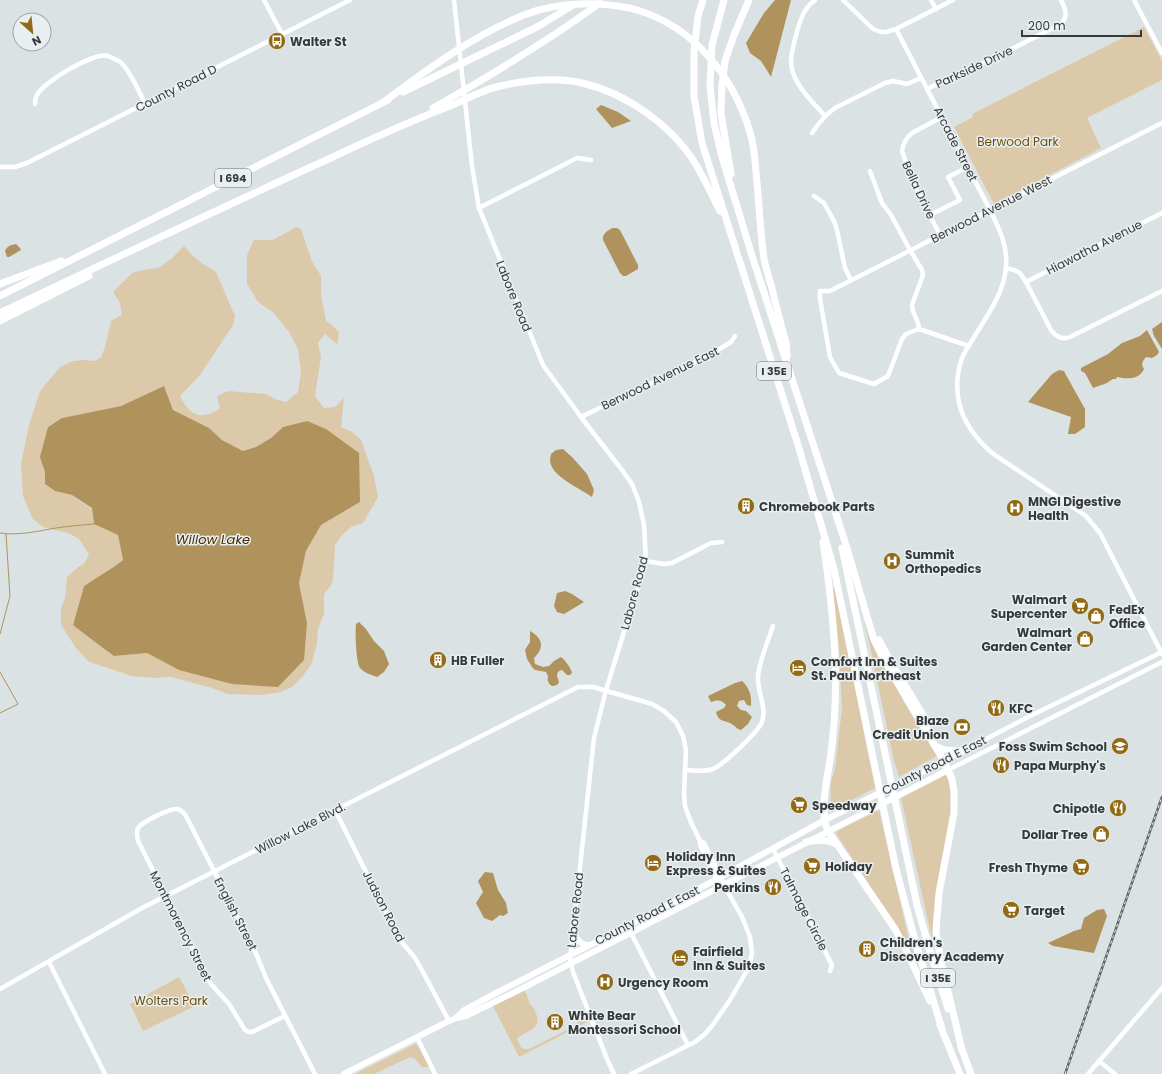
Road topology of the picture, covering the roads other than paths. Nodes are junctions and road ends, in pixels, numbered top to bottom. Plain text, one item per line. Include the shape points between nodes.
1 (264, 0) edge
2 (350, 0) edge
3 (454, 0) edge
4 (582, 0) edge
5 (604, 0) edge
6 (703, 0) edge
7 (724, 0) edge
8 (749, 0) edge
9 (814, 0) edge
10 (843, 0) edge
11 (931, 0) edge
12 (953, 0) edge
13 (1061, 0) edge
14 (1134, 0) edge
15 (936, 9) junction
16 (898, 28) junction
17 (282, 34) junction
18 (1162, 40) edge
19 (1157, 42) junction
20 (1162, 53) edge
21 (921, 78) junction
22 (927, 89) junction
23 (385, 101) junction
24 (145, 103) junction
25 (35, 104) dead end
26 (825, 116) junction
27 (942, 117) junction
28 (1162, 123) edge
29 (404, 124) junction
30 (812, 133) dead end
31 (591, 160) dead end
32 (0, 167) edge
33 (968, 167) junction
34 (870, 171) dead end
35 (732, 190) junction
36 (814, 196) dead end
37 (479, 208) junction
38 (990, 210) junction
39 (1162, 213) edge
40 (930, 215) junction
41 (183, 226) junction
42 (729, 227) junction
43 (940, 235) junction
44 (910, 250) junction
45 (80, 255) junction
46 (1006, 268) junction
47 (850, 280) junction
48 (1026, 282) junction
49 (0, 284) edge
50 (1162, 291) edge
51 (0, 296) edge
52 (0, 313) edge
53 (0, 321) edge
54 (919, 329) junction
55 (735, 336) dead end
56 (969, 346) junction
57 (787, 366) junction
58 (581, 417) junction
59 (829, 493) junction
60 (819, 514) junction
61 (722, 542) dead end
62 (646, 561) junction
63 (773, 626) dead end
64 (1162, 653) edge
65 (1162, 662) edge
66 (606, 690) junction
67 (934, 744) junction
68 (963, 751) junction
69 (944, 761) junction
70 (686, 770) junction
71 (948, 770) junction
72 (335, 810) junction
73 (824, 820) junction
74 (828, 831) junction
75 (138, 841) joint
76 (806, 842) junction
77 (837, 844) junction
78 (773, 849) junction
79 (778, 857) junction
80 (214, 871) junction
81 (719, 878) junction
82 (724, 885) junction
83 (166, 896) junction
84 (573, 925) junction
85 (631, 933) junction
86 (592, 944) junction
87 (571, 955) junction
88 (48, 962) junction
89 (570, 964) junction
90 (830, 971) dead end
91 (1162, 988) edge
92 (0, 989) edge
93 (285, 1016) junction
94 (456, 1018) junction
95 (449, 1021) junction
96 (942, 1029) junction
97 (417, 1037) junction
98 (688, 1045) junction
99 (962, 1050) junction
100 (1099, 1061) junction
101 (106, 1074) edge
102 (315, 1074) edge
103 (344, 1074) edge
104 (435, 1074) edge
105 (614, 1074) edge
106 (631, 1074) edge
107 (960, 1074) edge
108 (971, 1074) edge
109 (1088, 1074) edge
110 (1114, 1074) edge

1 - 17 street
2 - 17 street, County Road D
3 - 37 street, Labore Road
4 - 23 highway, I 694 via 539,26
5 - 29 highway, I 694 via 503,68
6 - 42 highway, I 35E via 698,16 694,52 694,96 702,143
7 - 35 highway, I 35E via 712,45 710,85 714,123
8 - 35 highway via 725,61 722,85 720,113
9 - 26 street via 801,18 791,66 802,89
10 - 16 street via 873,29 886,32
11 - 15 street
12 - 15 street
13 - 22 street, Parkside Drive via 1066,15 1061,24
14 - 19 street
15 - 16 street
16 - 21 street, Arcade Street
17 - 24 street, County Road D
18 - 19 street
19 - 20 street
21 - 22 street, Arcade Street
21 - 26 street via 907,84 893,81 885,83 835,108
22 - 27 street, Arcade Street
23 - 45 highway, I 694
23 - 57 highway via 421,74 480,37 509,21 539,10 561,5 586,4 623,7 649,14 679,31 704,50 717,66 729,82 745,114 751,135 764,261 786,343
24 - 25 street via 127,70 120,62 107,56 96,57 58,76 40,91
24 - 32 street, County Road D via 27,163 15,167
26 - 30 street
27 - 33 street, Arcade Street
27 - 40 street, Bella Drive via 908,136 902,151 909,172
28 - 38 street, Berwood Avenue West
29 - 41 highway, I 694
29 - 42 highway via 498,86 550,79 582,83 609,92 662,124 695,163
31 - 37 street via 577,158
33 - 38 street, Arcade Street
33 - 40 street via 948,177 960,200
34 - 44 street via 882,203
35 - 57 highway, I 35E
36 - 47 street via 824,203 834,221
37 - 58 street, Labore Road via 543,365
38 - 43 street, Berwood Avenue West
38 - 46 street, Arcade Street via 1002,234 1006,250
39 - 48 street, Hiawatha Avenue
40 - 43 street, Bella Drive
41 - 52 highway, I 694
41 - 53 highway
42 - 60 highway, I 35E
43 - 44 street, Berwood Avenue West
44 - 47 street, Berwood Avenue West
44 - 54 street via 923,275 912,305
45 - 49 highway
45 - 51 highway, I 694
46 - 48 street via 1020,273
46 - 56 street, Arcade Street via 996,300
47 - 54 street, Berwood Avenue West via 830,291 820,292 830,357 839,373 874,384 891,372 906,334
48 - 50 street via 1051,330 1056,336 1063,338 1070,338
54 - 56 street
55 - 58 street, Berwood Avenue East via 731,342 708,356
56 - 64 street, Arcade Street via 962,356 957,381 961,409 972,433 992,453 1086,516 1100,533
57 - 59 highway, I 35E
58 - 62 street, Labore Road via 632,484 644,525
59 - 67 highway via 874,640 884,662
59 - 99 highway, I 35E via 917,905
60 - 73 highway via 830,596 836,679 834,733 825,793
60 - 96 highway, I 35E via 834,569 896,869
61 - 62 street via 711,543 672,563
62 - 66 street, Labore Road
63 - 70 street via 759,669 763,716 757,730 718,767
64 - 68 street, County Road E East
65 - 71 street, County Road E East
66 - 70 street, Willow Lake Blvd. via 652,704 670,715 683,736
66 - 72 street, Willow Lake Blvd. via 586,686 573,689
66 - 84 street, Labore Road via 594,738
67 - 68 highway via 945,750
67 - 69 highway
68 - 69 street, County Road E East
69 - 71 highway
69 - 73 main road, County Road E East
70 - 81 street, Willow Lake Blvd. via 685,806 700,845
71 - 74 main road, County Road E East
71 - 99 highway via 954,791 954,813 939,893 936,932 940,962
72 - 80 street, Willow Lake Blvd.
72 - 95 street, Judson Road via 400,940 415,958
73 - 74 highway
73 - 78 main road, County Road E East
74 - 76 main road, County Road E East
74 - 77 highway
75 - 80 street, English Street via 137,830 141,825 168,810 178,809 186,816
75 - 83 street, Montmorency Street
76 - 77 highway via 821,840
76 - 79 main road, County Road E East
77 - 96 highway via 894,929
78 - 79 street, Talmage Circle
78 - 81 main road, County Road E East
79 - 82 main road, County Road E East
79 - 90 street, Talmage Circle via 832,965
80 - 83 street, Willow Lake Blvd.
80 - 93 street, English Street
81 - 82 street, Willow Lake Blvd.
81 - 86 main road, County Road E East
82 - 85 main road, County Road E East
82 - 98 street, Willow Lake Blvd. via 750,937 752,953 749,967 712,1026
83 - 88 street, Willow Lake Blvd.
83 - 93 street, Montmorency Street via 211,984 232,1008 245,1030 252,1032
84 - 86 main road via 580,942 585,945
84 - 87 street, Labore Road
85 - 89 main road, County Road E East
85 - 98 street
86 - 87 main road, County Road E East
87 - 89 street, Labore Road
87 - 94 main road, County Road E East via 463,1010
88 - 92 street, Willow Lake Blvd.
88 - 101 street
89 - 94 main road, County Road E East via 466,1016
89 - 105 street, Labore Road
91 - 100 street
93 - 102 street, English Street
94 - 95 main road, County Road E East
95 - 97 main road, County Road E East
96 - 107 highway, I 35E
97 - 103 main road, County Road E East
97 - 104 street
98 - 106 street, Willow Lake Blvd.
99 - 108 highway, I 35E
100 - 109 street
100 - 110 street

